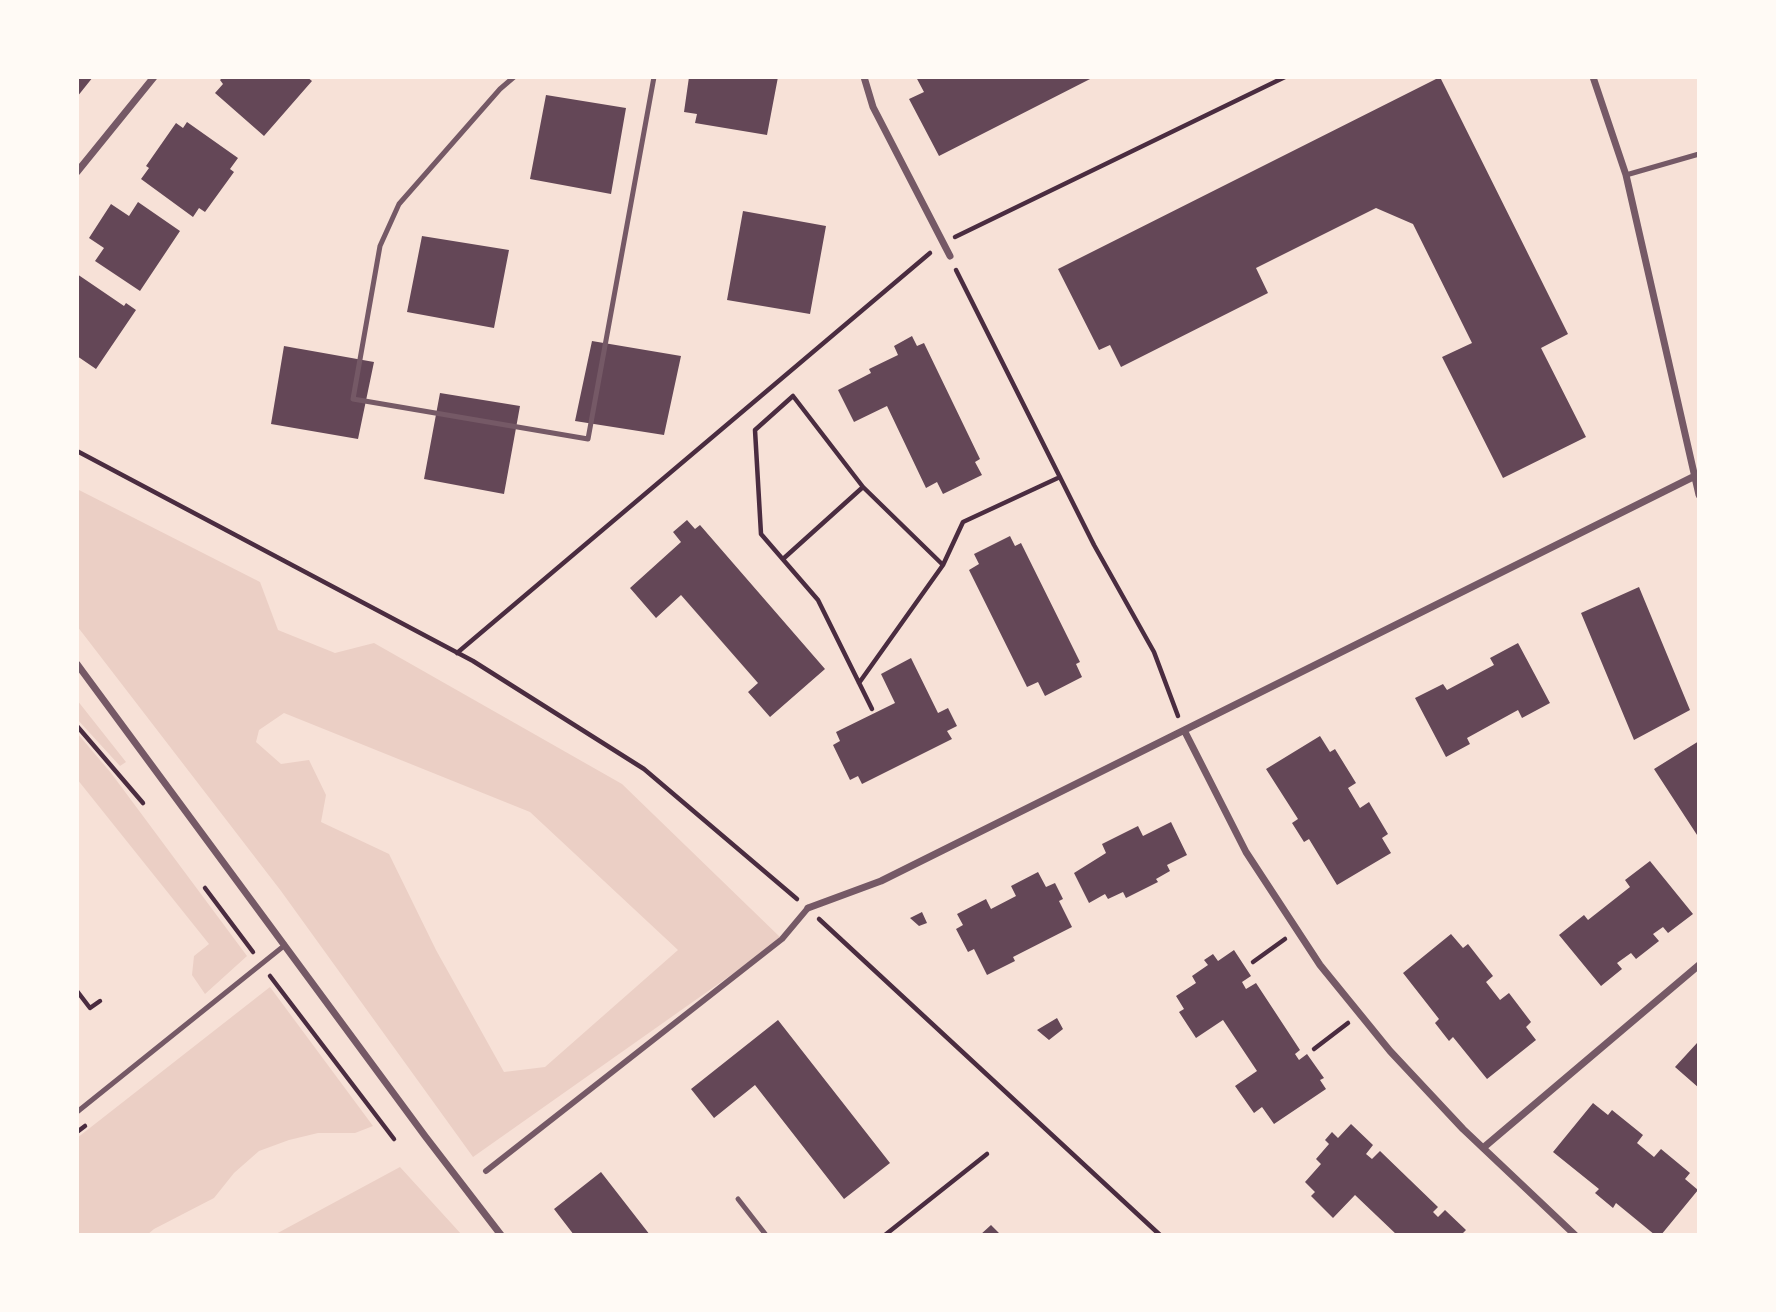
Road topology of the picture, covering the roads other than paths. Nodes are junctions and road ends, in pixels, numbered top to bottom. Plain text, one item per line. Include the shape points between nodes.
1 (154, 77) edge
2 (514, 77) edge
3 (654, 77) edge
4 (864, 77) edge
5 (1593, 77) edge
6 (1699, 154) edge
7 (77, 172) edge
8 (1626, 175) junction
9 (950, 256) road end
10 (1696, 475) edge
11 (1699, 495) edge
12 (77, 664) edge
13 (1184, 730) junction
14 (808, 908) joint
15 (285, 945) junction
16 (1699, 965) edge
17 (77, 1112) edge
18 (1483, 1148) junction
19 (486, 1171) dead end
20 (737, 1199) dead end
21 (501, 1235) edge
22 (766, 1235) edge
23 (1575, 1235) edge

1 - 7 street
2 - 3 lane via 399,204 380,246 354,398 588,439
4 - 9 street via 873,107
5 - 8 street
6 - 8 lane
8 - 10 street
10 - 11 street
10 - 13 street
12 - 15 street
13 - 14 street via 881,881
13 - 18 street via 1246,852 1320,965 1390,1051
14 - 19 street via 782,939
15 - 17 lane
15 - 21 street
16 - 18 street
18 - 23 street
20 - 22 lane

